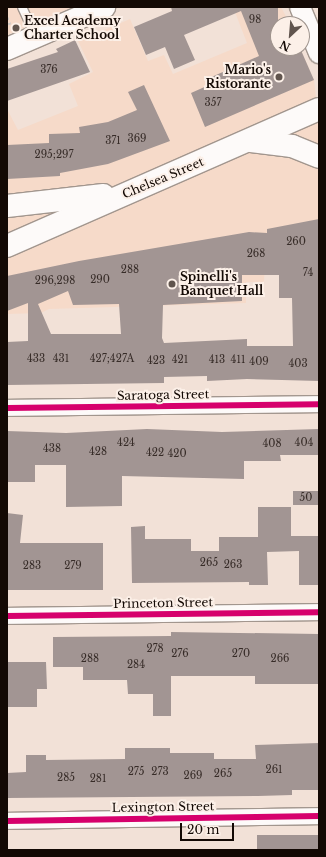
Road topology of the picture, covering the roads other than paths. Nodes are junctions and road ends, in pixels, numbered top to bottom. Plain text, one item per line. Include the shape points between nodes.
1 (22, 7) edge
2 (104, 7) edge
3 (300, 7) edge
4 (79, 12) edge
5 (35, 36) junction
6 (7, 48) edge
7 (319, 53) edge
8 (319, 109) edge
9 (248, 141) junction
10 (319, 157) edge
11 (130, 192) junction
12 (7, 206) edge
13 (7, 246) edge
14 (319, 404) edge
15 (7, 408) edge
16 (319, 612) edge
17 (7, 616) edge
18 (319, 816) edge
19 (7, 821) edge

1 - 5 lane
2 - 4 main road
3 - 7 street
4 - 5 main road
5 - 6 main road
8 - 9 main road, Chelsea Street
9 - 10 main road via 292,146
9 - 11 main road, Chelsea Street
11 - 12 main road
11 - 13 main road, Chelsea Street
14 - 15 street, Saratoga Street
16 - 17 street, Princeton Street
18 - 19 street, Lexington Street

